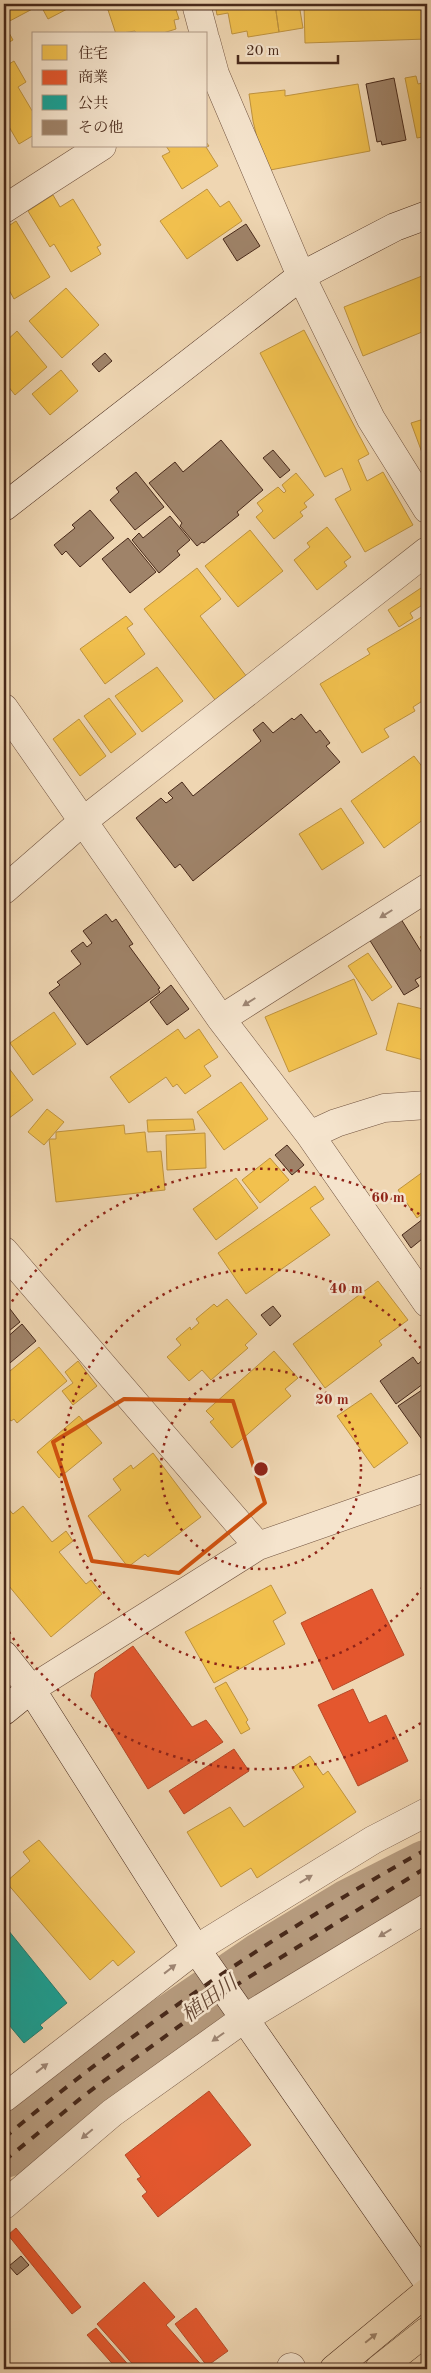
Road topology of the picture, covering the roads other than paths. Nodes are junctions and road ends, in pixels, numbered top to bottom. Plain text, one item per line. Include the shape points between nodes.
1 (196, 4) edge
2 (203, 32) edge
3 (208, 55) edge
4 (211, 76) edge
5 (99, 148) edge
6 (4, 209) edge
7 (427, 215) edge
8 (301, 276) junction
9 (4, 507) edge
10 (427, 509) edge
11 (427, 551) edge
12 (4, 708) edge
13 (82, 822) junction
14 (427, 888) edge
15 (4, 890) edge
16 (221, 1019) junction
17 (427, 1105) edge
18 (310, 1135) junction
19 (4, 1251) edge
20 (427, 1303) edge
21 (427, 1486) edge
22 (258, 1546) junction
23 (4, 1655) edge
24 (31, 1688) junction
25 (4, 1710) edge
26 (427, 1812) edge
27 (427, 1908) edge
28 (196, 1949) junction
29 (239, 2009) junction
30 (4, 2098) edge
31 (4, 2205) edge
32 (427, 2281) edge
33 (427, 2292) edge
34 (427, 2331) edge
35 (334, 2369) edge
36 (379, 2369) edge

1 - 2 street
3 - 4 street
4 - 8 street
5 - 6 street
7 - 8 street via 395,227
8 - 9 street
8 - 10 street via 371,419
11 - 13 street
12 - 13 street
13 - 15 street
13 - 16 street
14 -> 16 street
16 - 18 street
17 - 18 street via 384,1108
18 - 20 street
19 - 22 street
21 - 22 street
22 - 24 street
23 - 24 street
24 - 25 street
24 - 28 street
28 -> 26 street via 373,1840
27 -> 29 street
28 - 29 street
30 -> 28 street
29 -> 31 street
29 - 32 street
35 -> 33 main road
34 - 36 main road

